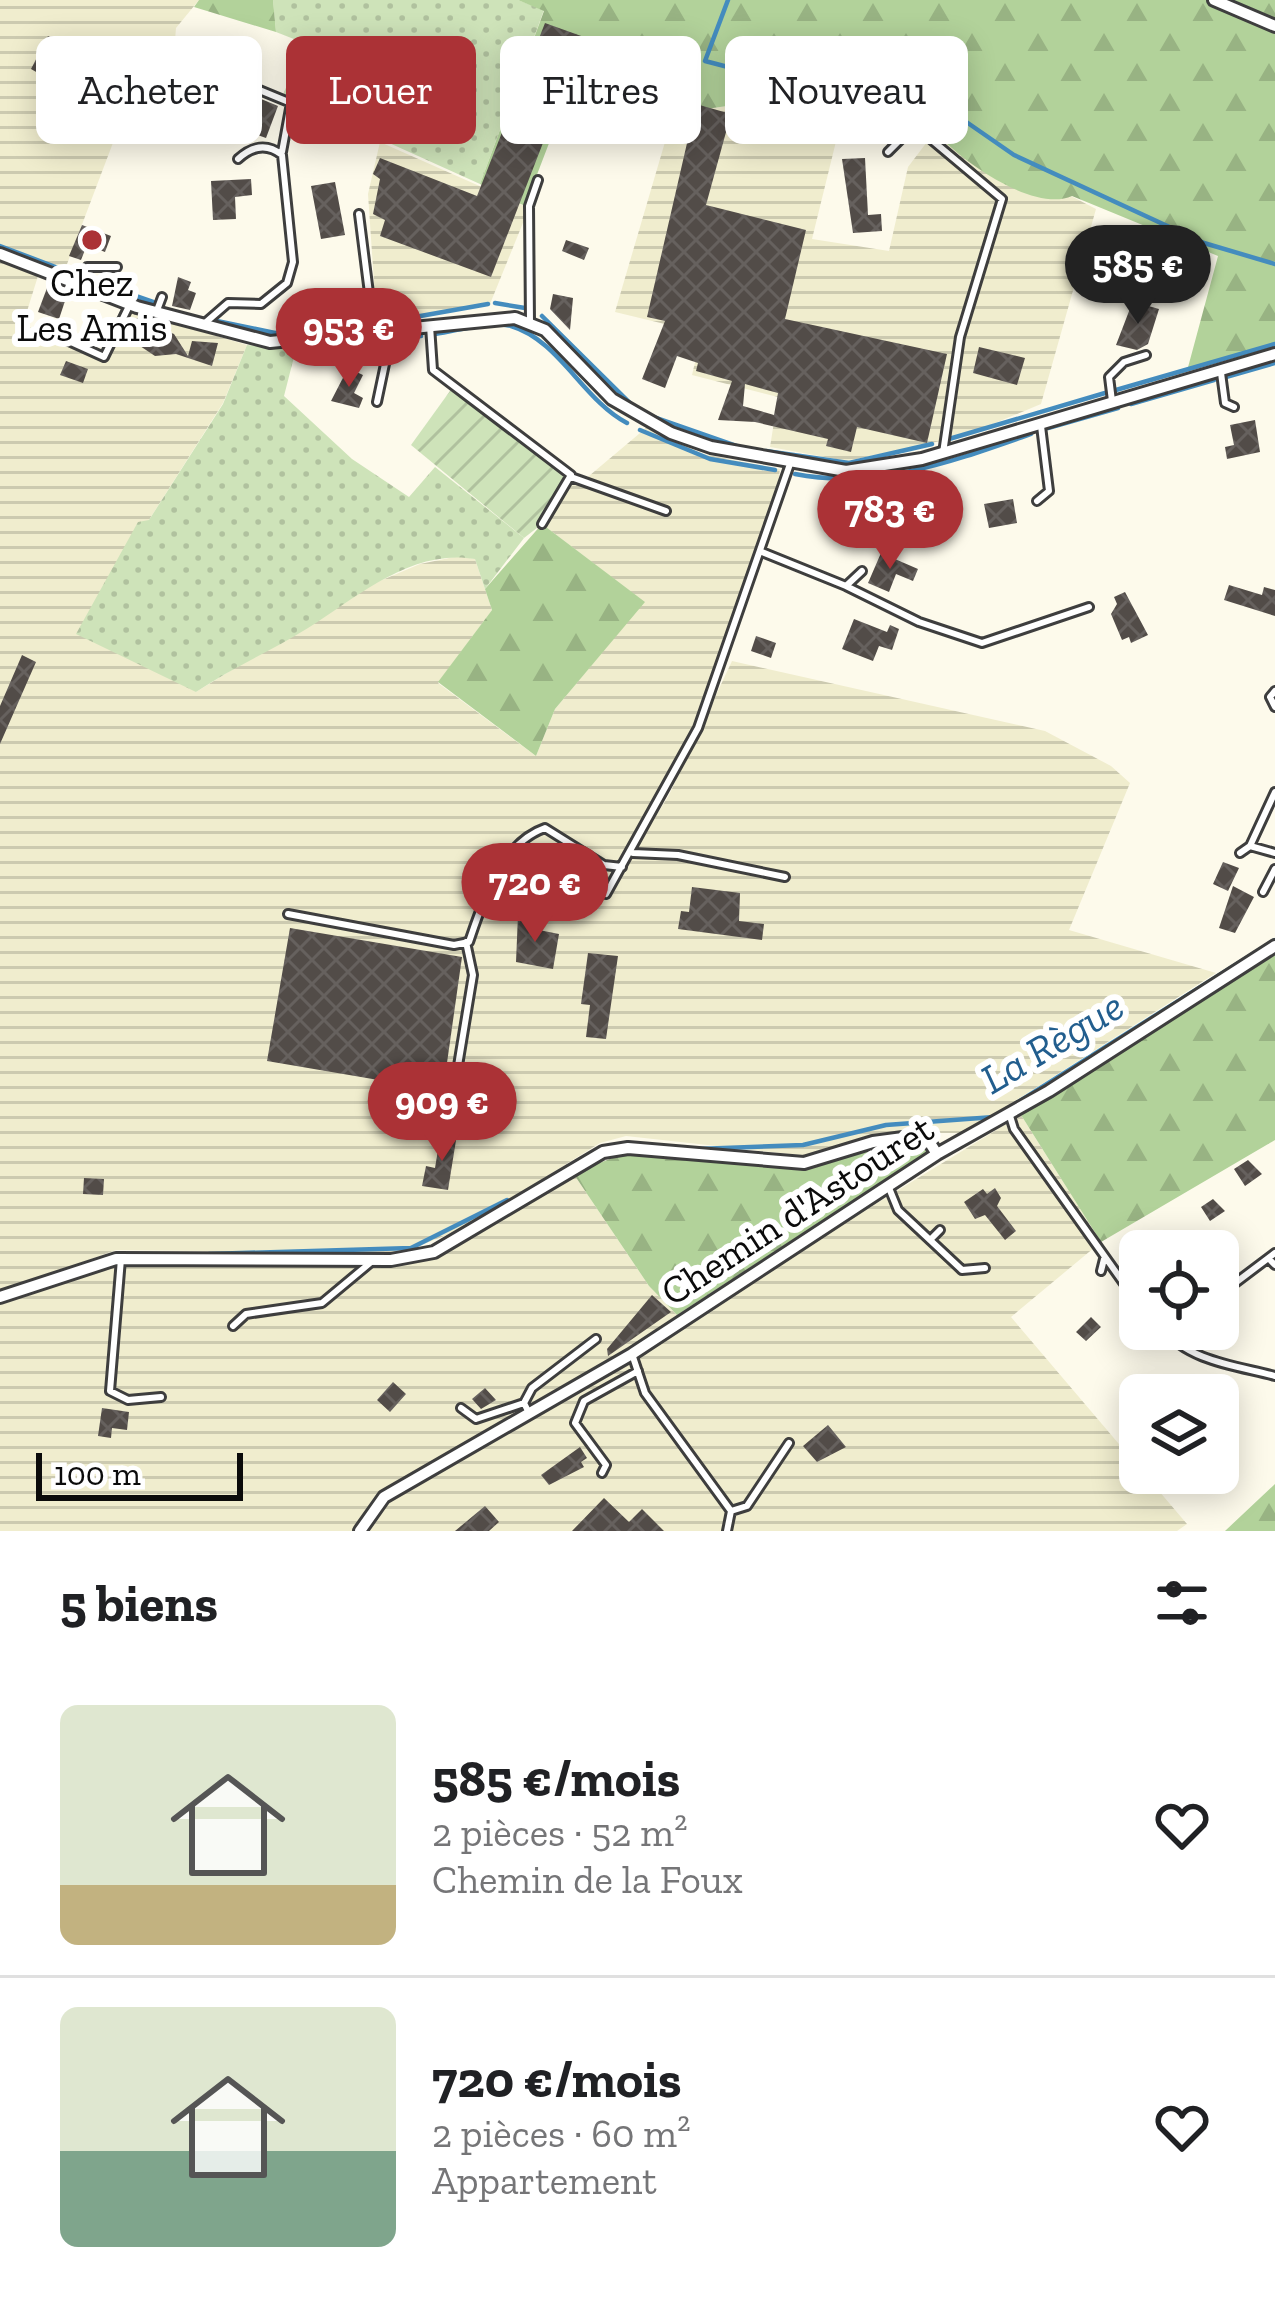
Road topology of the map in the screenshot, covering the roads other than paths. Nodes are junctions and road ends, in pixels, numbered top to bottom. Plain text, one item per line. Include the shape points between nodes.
1 (1214, 0) edge
2 (1275, 26) edge
3 (262, 92) edge
4 (887, 152) dead end
5 (282, 155) junction
6 (238, 159) dead end
7 (538, 180) dead end
8 (359, 214) dead end
9 (0, 254) edge
10 (117, 267) dead end
11 (75, 283) junction
12 (162, 298) dead end
13 (130, 304) junction
14 (156, 313) junction
15 (530, 322) junction
16 (430, 326) junction
17 (204, 327) junction
18 (360, 335) junction
19 (60, 337) dead end
20 (1275, 354) edge
21 (1146, 355) dead end
22 (1221, 369) junction
23 (1112, 401) junction
24 (377, 402) dead end
25 (1234, 407) dead end
26 (1040, 422) junction
27 (943, 453) junction
28 (790, 464) junction
29 (571, 477) junction
30 (1037, 501) dead end
31 (666, 511) dead end
32 (542, 524) dead end
33 (761, 552) junction
34 (862, 571) dead end
35 (846, 586) junction
36 (1089, 607) dead end
37 (1275, 691) edge
38 (1275, 707) edge
39 (1275, 792) edge
40 (1250, 846) junction
41 (633, 853) junction
42 (1240, 853) dead end
43 (1275, 853) edge
44 (622, 867) junction
45 (1275, 869) edge
46 (785, 877) dead end
47 (1263, 892) dead end
48 (606, 894) dead end
49 (289, 914) dead end
50 (466, 942) junction
51 (1275, 946) edge
52 (1010, 1113) junction
53 (471, 1126) dead end
54 (937, 1154) junction
55 (888, 1185) junction
56 (940, 1230) dead end
57 (930, 1240) junction
58 (121, 1259) junction
59 (374, 1260) junction
60 (1274, 1260) edge
61 (1119, 1261) dead end
62 (1106, 1262) junction
63 (985, 1268) dead end
64 (1101, 1271) dead end
65 (1240, 1276) edge
66 (1119, 1279) edge
67 (0, 1297) edge
68 (232, 1327) dead end
69 (596, 1340) dead end
70 (1173, 1350) edge
71 (1196, 1350) edge
72 (1173, 1353) dead end
73 (632, 1354) junction
74 (638, 1371) junction
75 (1275, 1376) edge
76 (161, 1397) dead end
77 (461, 1408) dead end
78 (526, 1408) junction
79 (788, 1443) dead end
80 (602, 1473) dead end
81 (731, 1511) junction
82 (360, 1531) edge
83 (727, 1531) edge

1 - 2 street
3 - 5 lane via 291,104
4 - 27 lane via 910,130 921,131 1002,199 960,337
5 - 6 lane via 249,148
5 - 17 lane via 287,283 261,304 228,303
7 - 15 lane via 529,206
8 - 18 lane via 370,301
9 - 11 street
10 - 11 lane via 87,267
11 - 13 street
12 - 14 lane
13 - 14 street
13 - 19 lane via 104,357
14 - 17 street
15 - 16 street via 498,317
15 - 28 street via 645,421 711,447
16 - 18 street
16 - 29 lane via 433,370
17 - 18 street via 270,342
18 - 24 lane via 354,347 385,364
20 - 22 street
21 - 23 lane via 1109,377
22 - 23 street
22 - 25 lane via 1226,403
23 - 26 street
26 - 27 street
26 - 30 lane via 1049,491
27 - 28 street via 870,470
28 - 33 lane
29 - 31 lane
29 - 32 lane
33 - 35 lane
33 - 41 lane via 698,728
34 - 35 lane
35 - 36 lane via 982,643
37 - 38 lane
39 - 40 lane
40 - 42 lane
40 - 43 lane
41 - 44 lane
41 - 46 lane
44 - 48 lane
44 - 50 lane via 604,865 545,828 534,832 502,867
45 - 47 lane
49 - 50 lane
50 - 53 lane via 473,975 450,1114
51 - 52 street, Chemin d'Astouret
52 - 54 street, Chemin d'Astouret
52 - 62 lane
54 - 55 street, Chemin d'Astouret
54 - 59 street via 930,1143 903,1138 804,1162 628,1148 588,1158 434,1252
55 - 57 lane via 898,1210
55 - 73 street, Chemin d'Astouret
56 - 57 lane
57 - 63 lane via 962,1270
58 - 59 street
58 - 67 street
58 - 76 lane via 110,1391 149,1402
59 - 68 lane via 322,1303 246,1315
60 - 65 lane via 1259,1260
61 - 62 lane
62 - 64 lane
62 - 66 lane
69 - 78 lane via 532,1388
70 - 72 lane
71 - 75 lane
73 - 74 lane
73 - 78 street, Chemin d'Astouret
74 - 80 lane via 584,1401 575,1423 606,1466
74 - 81 lane via 656,1410
77 - 78 lane via 476,1418
78 - 82 street, Chemin d'Astouret via 384,1498
79 - 81 lane via 747,1507
81 - 83 lane

